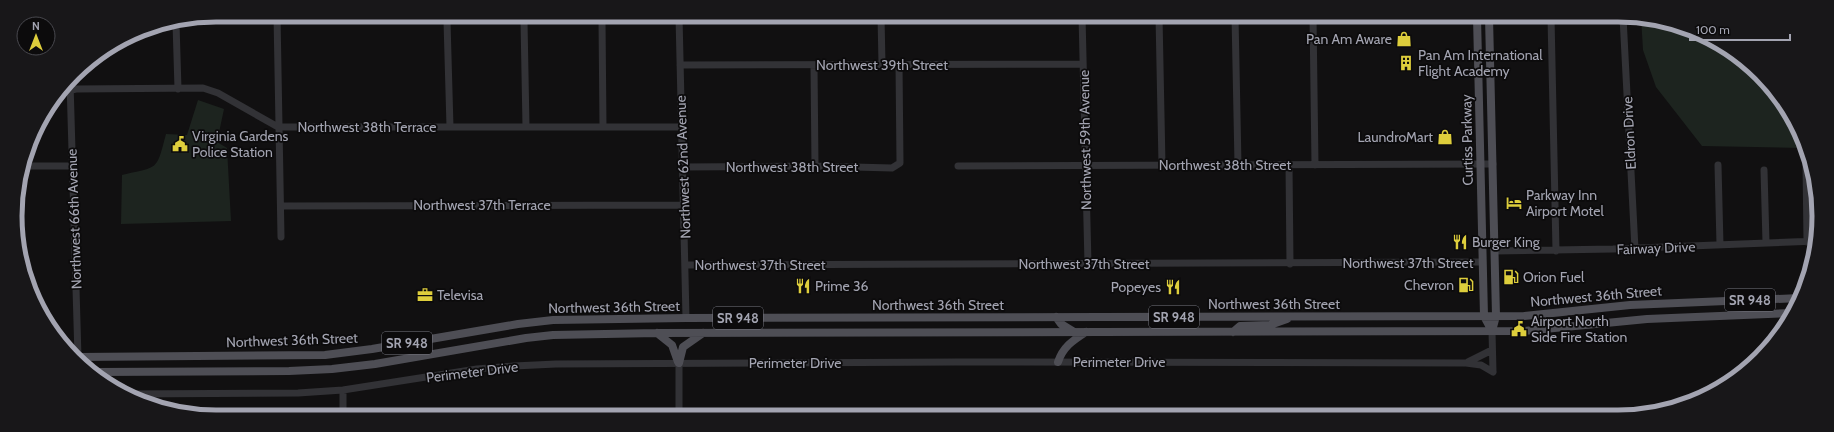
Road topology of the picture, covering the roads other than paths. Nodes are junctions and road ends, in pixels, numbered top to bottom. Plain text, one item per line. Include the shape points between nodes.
1 (277, 22) edge
2 (448, 22) edge
3 (524, 22) edge
4 (602, 22) edge
5 (679, 22) edge
6 (881, 22) edge
7 (1082, 22) edge
8 (1159, 22) edge
9 (1235, 22) edge
10 (1313, 22) edge
11 (1477, 22) edge
12 (1489, 22) edge
13 (1551, 22) edge
14 (1624, 22) edge
15 (176, 26) edge
16 (882, 64) junction
17 (899, 64) junction
18 (1083, 64) junction
19 (680, 65) junction
20 (814, 65) junction
21 (178, 89) junction
22 (70, 90) joint
23 (278, 126) junction
24 (682, 126) junction
25 (450, 127) junction
26 (526, 127) junction
27 (603, 127) junction
28 (1480, 164) junction
29 (1493, 164) junction
30 (1162, 165) junction
31 (1289, 165) junction
32 (1315, 165) junction
33 (1718, 165) dead end
34 (29, 166) edge
35 (72, 166) junction
36 (815, 166) junction
37 (958, 166) dead end
38 (1086, 166) junction
39 (1238, 166) junction
40 (682, 167) junction
41 (1764, 170) dead end
42 (1806, 170) edge
43 (683, 205) junction
44 (281, 206) junction
45 (281, 237) dead end
46 (1807, 242) joint
47 (1766, 243) junction
48 (1720, 245) junction
49 (1635, 249) junction
50 (1495, 251) junction
51 (1556, 251) junction
52 (1482, 262) junction
53 (1088, 264) junction
54 (1290, 264) junction
55 (686, 265) junction
56 (1794, 298) edge
57 (1786, 313) edge
58 (1484, 316) junction
59 (1496, 316) junction
60 (1056, 317) junction
61 (1186, 317) junction
62 (1292, 317) junction
63 (686, 318) junction
64 (889, 318) junction
65 (523, 323) junction
66 (1303, 331) junction
67 (1492, 331) junction
68 (889, 332) junction
69 (1039, 332) junction
70 (1074, 332) junction
71 (1086, 332) junction
72 (1168, 332) junction
73 (1233, 332) junction
74 (657, 333) junction
75 (703, 333) junction
76 (526, 338) junction
77 (1492, 350) junction
78 (77, 351) edge
79 (289, 356) junction
80 (83, 357) edge
81 (1058, 362) junction
82 (679, 363) junction
83 (1466, 363) junction
84 (289, 371) junction
85 (101, 372) edge
86 (343, 390) junction
87 (139, 394) edge
88 (343, 410) edge
89 (679, 410) edge

1 - 23 street
2 - 25 street
3 - 26 street
4 - 27 street
5 - 19 street, Northwest 62nd Avenue
6 - 16 street
7 - 18 street, Northwest 59th Avenue
8 - 30 street
9 - 39 street
10 - 32 street
11 - 28 main road, Curtiss Parkway
12 - 29 main road, Curtiss Parkway
13 - 51 street
14 - 49 street, Eldron Drive
15 - 21 street
16 - 17 street, Northwest 39th Street
16 - 20 street, Northwest 39th Street
17 - 18 street, Northwest 39th Street
17 - 36 street, Northwest 38th Street via 900,163 892,168
18 - 38 street, Northwest 59th Avenue
19 - 20 street, Northwest 39th Street
19 - 24 street, Northwest 62nd Avenue
20 - 36 street
21 - 22 street, Northwest 38th Terrace
21 - 23 street, Northwest 38th Terrace via 212,90
22 - 35 street, Northwest 66th Avenue
23 - 25 street, Northwest 38th Terrace
23 - 44 street
24 - 27 street, Northwest 38th Terrace
24 - 40 street, Northwest 62nd Avenue
25 - 26 street, Northwest 38th Terrace
26 - 27 street, Northwest 38th Terrace
28 - 29 street, Northwest 38th Street
28 - 32 street, Northwest 38th Street
28 - 52 main road, Curtiss Parkway
29 - 50 main road, Curtiss Parkway
30 - 38 street, Northwest 38th Street
30 - 39 street, Northwest 38th Street
31 - 32 street, Northwest 38th Street
31 - 39 street, Northwest 38th Street
31 - 54 street
33 - 48 street
34 - 35 street
35 - 78 street, Northwest 66th Avenue
36 - 40 street, Northwest 38th Street
37 - 38 street, Northwest 38th Street
38 - 53 street, Northwest 59th Avenue
40 - 43 street, Northwest 62nd Avenue
41 - 47 street
42 - 46 street
43 - 44 street, Northwest 37th Terrace
43 - 55 street, Northwest 62nd Avenue
44 - 45 street
46 - 47 street, Fairway Drive
47 - 48 street, Fairway Drive
48 - 49 street, Fairway Drive
49 - 51 street, Fairway Drive
50 - 51 street, Fairway Drive
50 - 59 main road, Curtiss Parkway
52 - 54 street, Northwest 37th Street
52 - 58 main road, Curtiss Parkway
53 - 54 street, Northwest 37th Street
53 - 55 street, Northwest 37th Street
55 - 63 street, Northwest 62nd Avenue
56 - 59 main road, Northwest 36th Street / SR 948 via 1636,305
57 - 67 main road, Northwest 36th Street / SR 948 via 1647,319 1548,329
58 - 59 main road, Northwest 36th Street / SR 948
58 - 62 main road, Northwest 36th Street / SR 948
58 - 67 main road
59 - 67 main road, Curtiss Parkway
60 - 61 main road, Northwest 36th Street / SR 948
60 - 64 main road, Northwest 36th Street / SR 948
60 - 69 main road via 1052,324
60 - 70 main road via 1061,324
61 - 62 main road, Northwest 36th Street / SR 948
61 - 72 main road
62 - 66 main road via 1295,326
62 - 73 main road via 1270,325 1240,326
63 - 64 main road, Northwest 36th Street / SR 948
63 - 65 main road, Northwest 36th Street / SR 948 via 553,320
64 - 68 main road
65 - 76 main road
65 - 79 main road, Northwest 36th Street / SR 948 via 372,350
66 - 67 main road, Northwest 36th Street / SR 948
66 - 73 main road, Northwest 36th Street / SR 948
67 - 77 street
68 - 69 main road, Northwest 36th Street / SR 948
68 - 75 main road, Northwest 36th Street / SR 948
69 - 70 main road, Northwest 36th Street / SR 948
70 - 71 main road, Northwest 36th Street / SR 948
71 - 72 main road, Northwest 36th Street / SR 948
71 - 81 main road via 1068,344
72 - 73 main road, Northwest 36th Street / SR 948
74 - 75 main road, Northwest 36th Street / SR 948
74 - 76 main road, Northwest 36th Street / SR 948
74 - 82 main road via 672,345
75 - 82 main road via 683,347
76 - 84 main road, Northwest 36th Street / SR 948 via 357,366
77 - 83 street, Perimeter Drive
77 - 83 street, Perimeter Drive via 1493,372 1482,365
79 - 80 main road, Northwest 36th Street / SR 948
79 - 84 main road
81 - 82 street, Perimeter Drive
81 - 83 street, Perimeter Drive
82 - 86 street, Perimeter Drive via 514,366
82 - 89 street
84 - 85 main road, Northwest 36th Street / SR 948
86 - 87 street, Perimeter Drive via 298,393
86 - 88 street

